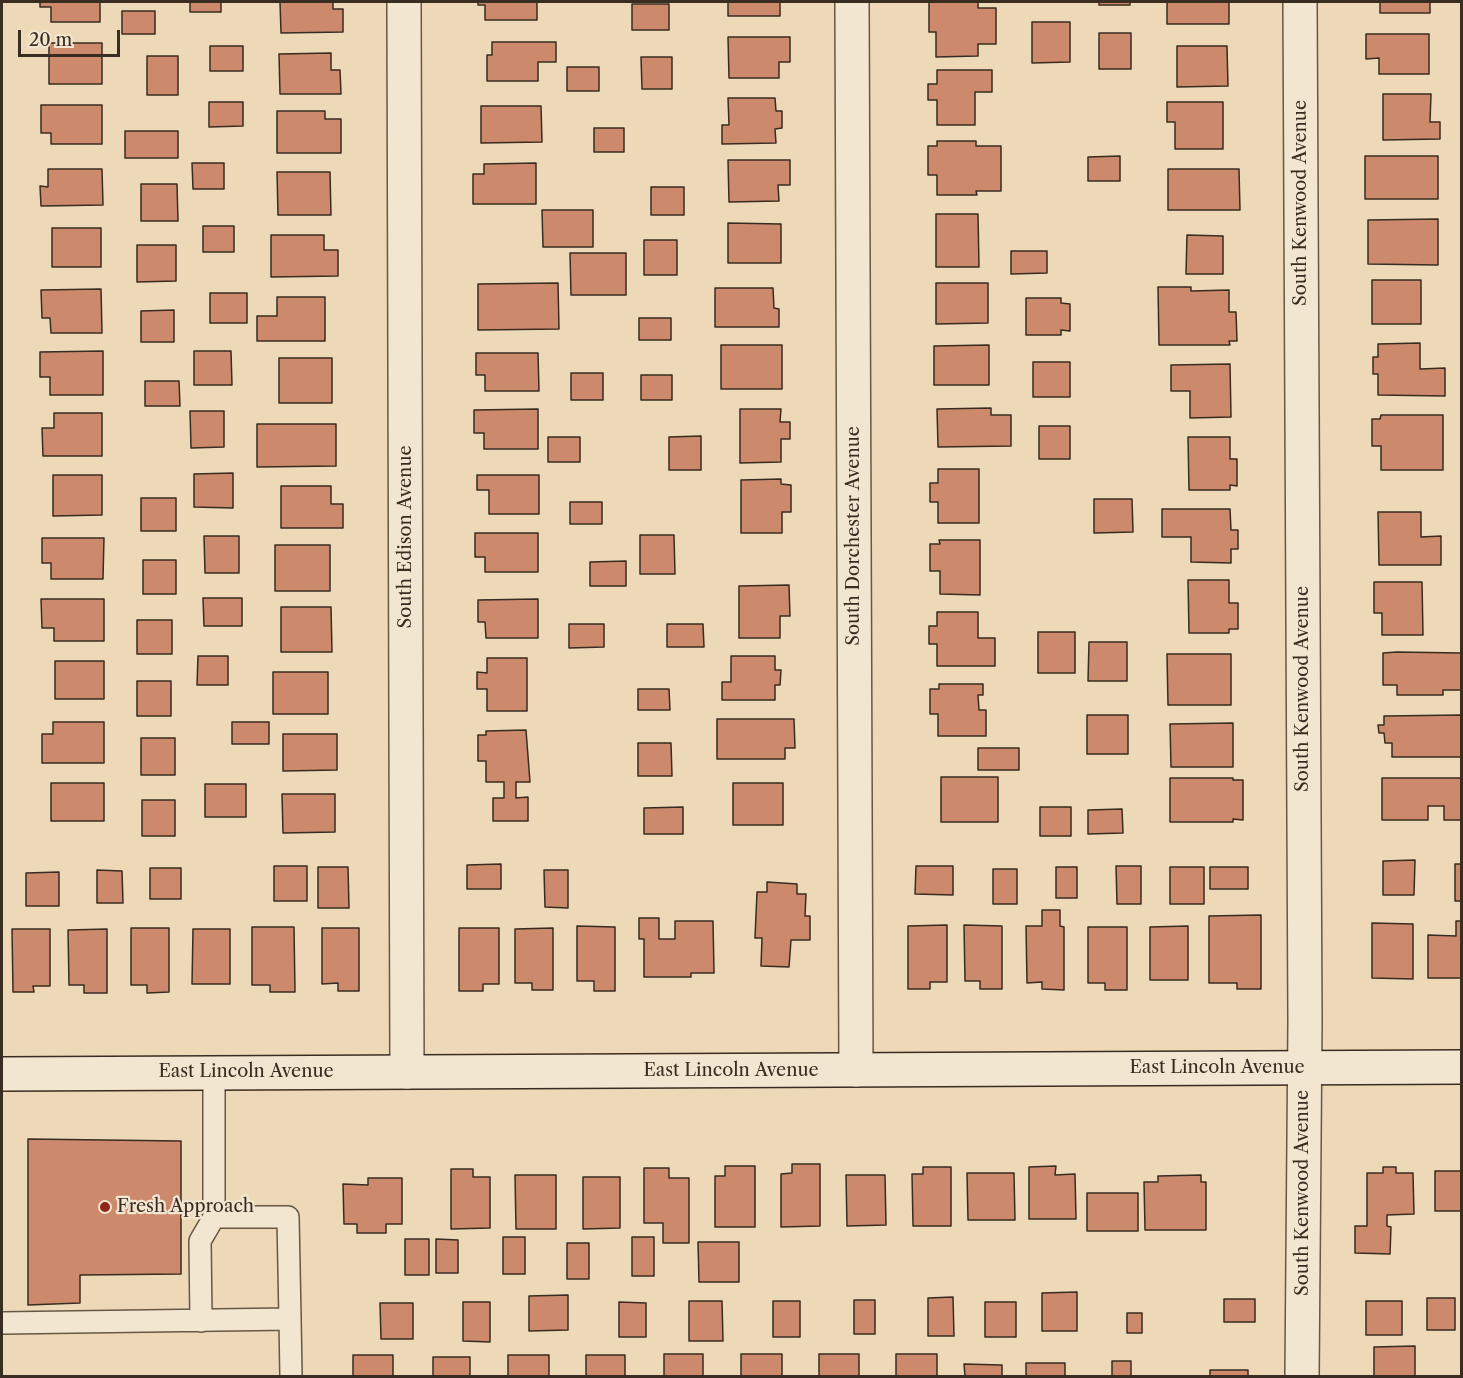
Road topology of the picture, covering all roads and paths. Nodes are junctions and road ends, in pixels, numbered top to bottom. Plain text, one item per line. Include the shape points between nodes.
1 (404, 2) edge
2 (852, 2) edge
3 (1300, 2) edge
4 (1461, 1066) edge
5 (1304, 1067) junction
6 (856, 1070) junction
7 (407, 1072) junction
8 (214, 1073) junction
9 (2, 1074) edge
10 (214, 1217) junction
11 (290, 1319) junction
12 (201, 1321) junction
13 (2, 1323) edge
14 (291, 1377) edge
15 (1302, 1377) edge

1 - 7 street, South Edison Avenue
2 - 6 street, South Dorchester Avenue
3 - 5 street, South Kenwood Avenue
4 - 5 street, East Lincoln Avenue
5 - 6 street, East Lincoln Avenue
5 - 15 street, South Kenwood Avenue
6 - 7 street, East Lincoln Avenue
7 - 8 street, East Lincoln Avenue
8 - 9 street, East Lincoln Avenue
8 - 10 lane
10 - 11 lane via 288,1217
10 - 12 lane via 201,1241
11 - 12 lane
11 - 14 lane
12 - 13 lane

